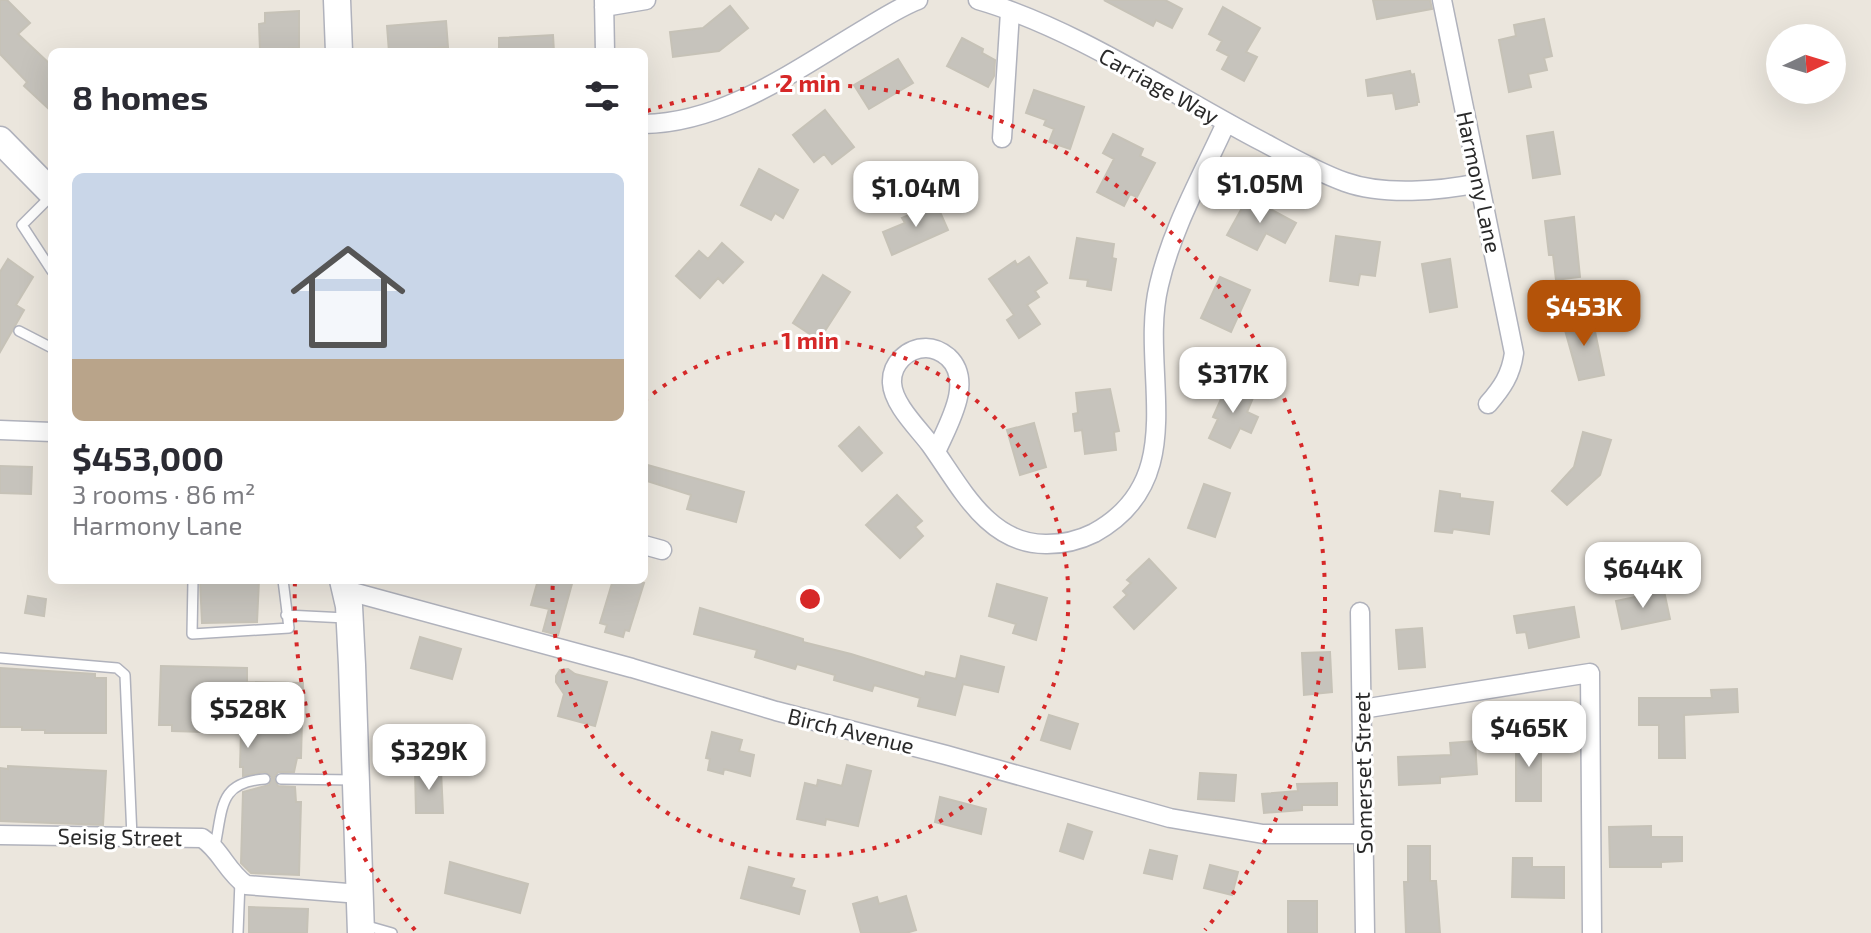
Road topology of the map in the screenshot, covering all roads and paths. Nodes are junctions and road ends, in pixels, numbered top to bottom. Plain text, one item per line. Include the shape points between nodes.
1 (337, 0) edge
2 (646, 0) edge
3 (918, 0) edge
4 (978, 0) edge
5 (1442, 0) edge
6 (604, 4) edge
7 (1010, 12) junction
8 (339, 48) edge
9 (605, 48) edge
10 (1226, 123) junction
11 (648, 124) edge
12 (1002, 138) dead end
13 (0, 140) edge
14 (1479, 183) junction
15 (48, 190) edge
16 (48, 198) edge
17 (48, 265) edge
18 (19, 331) dead end
19 (48, 346) edge
20 (1488, 404) dead end
21 (0, 430) edge
22 (48, 432) edge
23 (936, 452) junction
24 (193, 584) edge
25 (283, 584) edge
26 (344, 585) edge
27 (1360, 612) dead end
28 (286, 615) junction
29 (349, 619) junction
30 (0, 658) edge
31 (1362, 709) junction
32 (265, 779) dead end
33 (281, 779) dead end
34 (357, 780) junction
35 (1364, 834) junction
36 (0, 835) edge
37 (132, 837) junction
38 (215, 846) junction
39 (240, 881) junction
40 (360, 894) junction
41 (361, 928) edge
42 (238, 933) edge
43 (392, 933) edge
44 (1365, 933) edge
45 (1592, 933) edge

1 - 8 main road
2 - 6 street
3 - 11 street via 737,100 695,118
4 - 7 street, Carriage Way
5 - 14 street, Harmony Lane
6 - 9 street
7 - 10 street, Carriage Way via 1099,52
7 - 12 street
10 - 14 street, Carriage Way via 1347,183 1416,190
10 - 23 street via 1172,243 1158,288 1154,454 1130,505 1085,538 1030,545 1002,534 983,517
13 - 15 main road
14 - 20 street, Harmony Lane via 1514,353 1503,386
16 - 17 lane via 22,225
18 - 19 lane
21 - 22 street
23 - 23 street via 959,379 950,359 922,348 903,357 892,385
24 - 28 lane via 192,634 289,628
25 - 28 lane
26 - 29 main road
26 - 35 street, Birch Avenue via 1170,818 1263,834
27 - 31 street, Somerset Street
28 - 29 lane
29 - 34 main road
30 - 37 lane via 117,668 125,675
31 - 35 street, Somerset Street
31 - 45 street via 1590,673
32 - 38 lane via 246,780 231,789
33 - 34 lane
34 - 40 main road
35 - 44 street, Somerset Street
36 - 37 street, Seisig Street
37 - 38 street, Seisig Street via 202,838
38 - 39 street, Seisig Street
39 - 40 street via 265,888
39 - 42 lane
40 - 41 main road
41 - 43 lane

